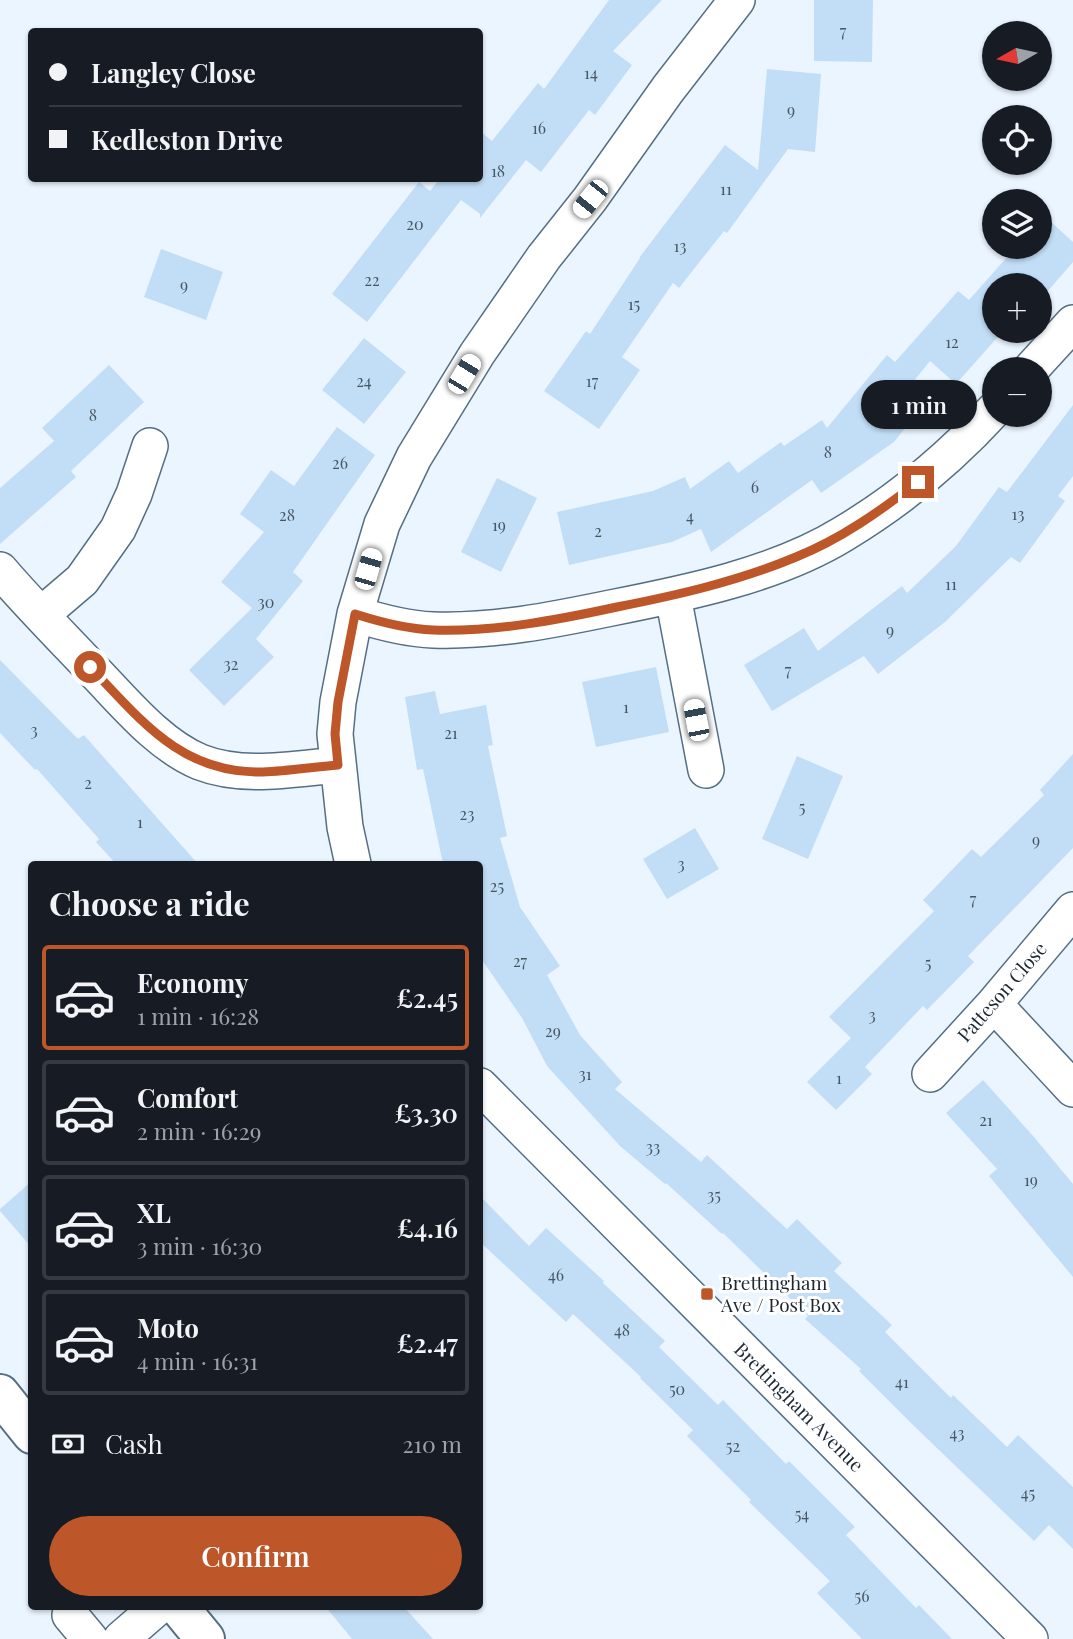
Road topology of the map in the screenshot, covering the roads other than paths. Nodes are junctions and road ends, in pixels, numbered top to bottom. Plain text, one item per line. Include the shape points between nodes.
1 (737, 0) edge
2 (1073, 323) edge
3 (1042, 357) edge
4 (982, 424) edge
5 (136, 457) dead end
6 (4, 584) edge
7 (673, 596) junction
8 (355, 614) junction
9 (41, 615) junction
10 (338, 765) junction
11 (706, 770) dead end
12 (352, 861) edge
13 (1073, 910) edge
14 (994, 1004) junction
15 (930, 1074) dead end
16 (483, 1089) edge
17 (1073, 1089) edge
18 (0, 1394) edge
19 (28, 1429) edge
20 (154, 1610) edge
21 (181, 1610) edge
22 (121, 1639) edge
23 (205, 1639) edge
24 (1030, 1639) edge

1 - 8 street via 669,62 590,199 477,354 421,446 382,524
2 - 3 street
4 - 7 street via 918,482 841,535 749,575
5 - 9 street via 134,494 118,529 82,580
6 - 9 street
7 - 8 street via 474,631 388,624
7 - 11 street
8 - 10 street via 338,702
9 - 10 street via 139,718 173,748 200,762 261,772
10 - 12 street
13 - 14 street, Patteson Close
14 - 15 street, Patteson Close
14 - 17 street
16 - 24 street, Brettingham Avenue
18 - 19 street
20 - 22 street
21 - 23 street

